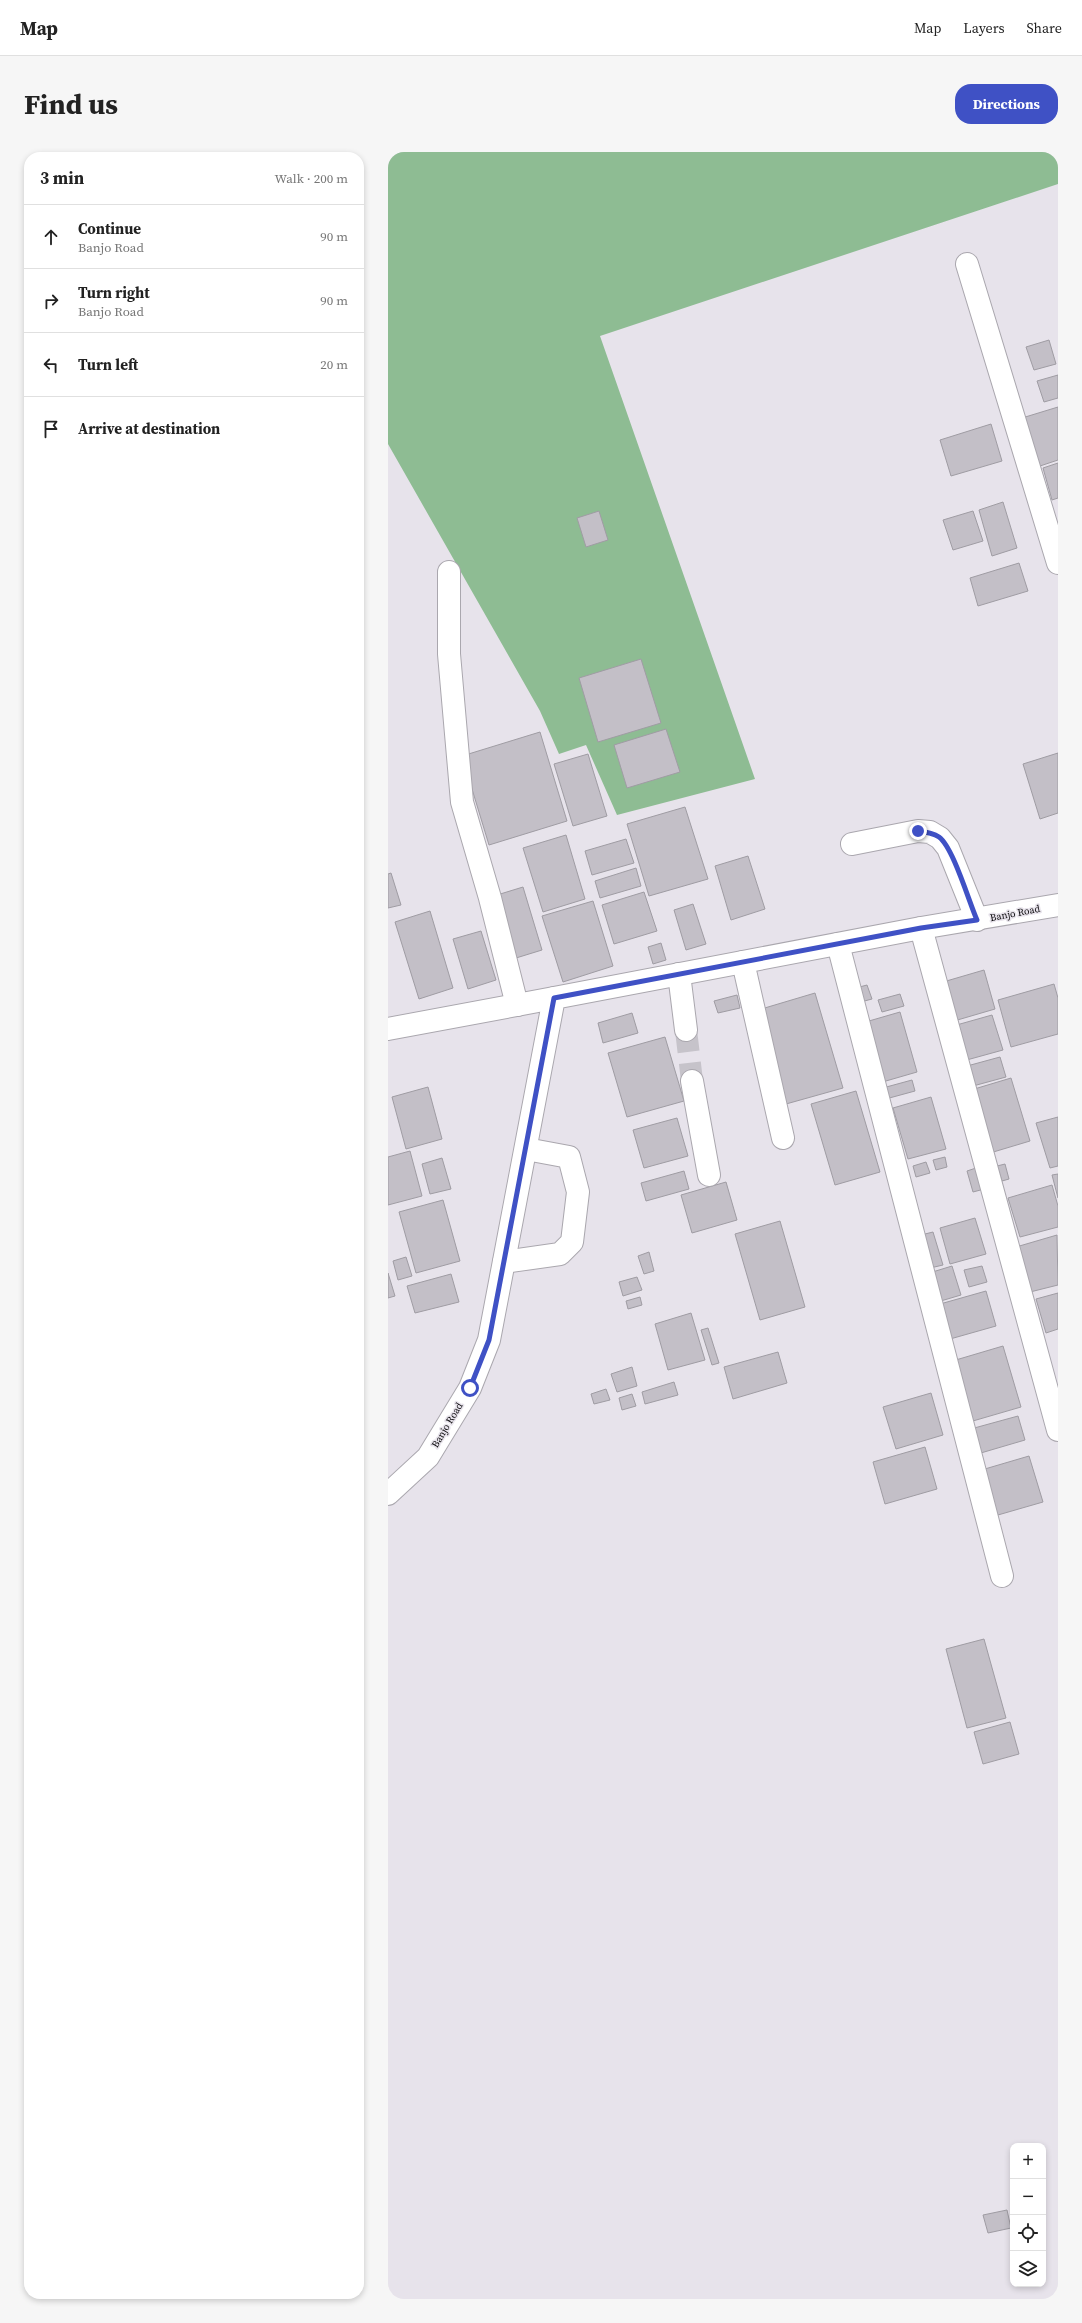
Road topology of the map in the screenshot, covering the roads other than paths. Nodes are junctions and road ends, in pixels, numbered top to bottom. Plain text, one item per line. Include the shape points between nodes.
1 (967, 264) dead end
2 (1058, 563) edge
3 (448, 572) dead end
4 (852, 844) dead end
5 (1058, 905) edge
6 (977, 920) junction
7 (921, 928) junction
8 (838, 944) junction
9 (743, 962) junction
10 (679, 974) junction
11 (554, 998) junction
12 (517, 1005) junction
13 (388, 1029) edge
14 (686, 1030) tunnel mouth
15 (692, 1080) tunnel mouth
16 (783, 1138) dead end
17 (526, 1149) junction
18 (709, 1175) dead end
19 (504, 1262) junction
20 (1058, 1430) edge
21 (388, 1494) edge
22 (1002, 1576) dead end

1 - 2 street
3 - 12 street via 449,654 462,802
4 - 6 street via 918,831 930,832 940,838 948,848
5 - 6 street, Banjo Road
6 - 7 street, Banjo Road
7 - 8 street, Banjo Road
7 - 20 street
8 - 9 street, Banjo Road
8 - 22 street
9 - 10 street, Banjo Road
9 - 16 street
10 - 11 street, Banjo Road
10 - 14 street
11 - 12 street
11 - 17 street, Banjo Road
12 - 13 street
15 - 18 street
17 - 19 street, Banjo Road
17 - 19 street via 569,1157 578,1192 572,1242 560,1254
19 - 21 street, Banjo Road via 489,1340 470,1388 428,1458

